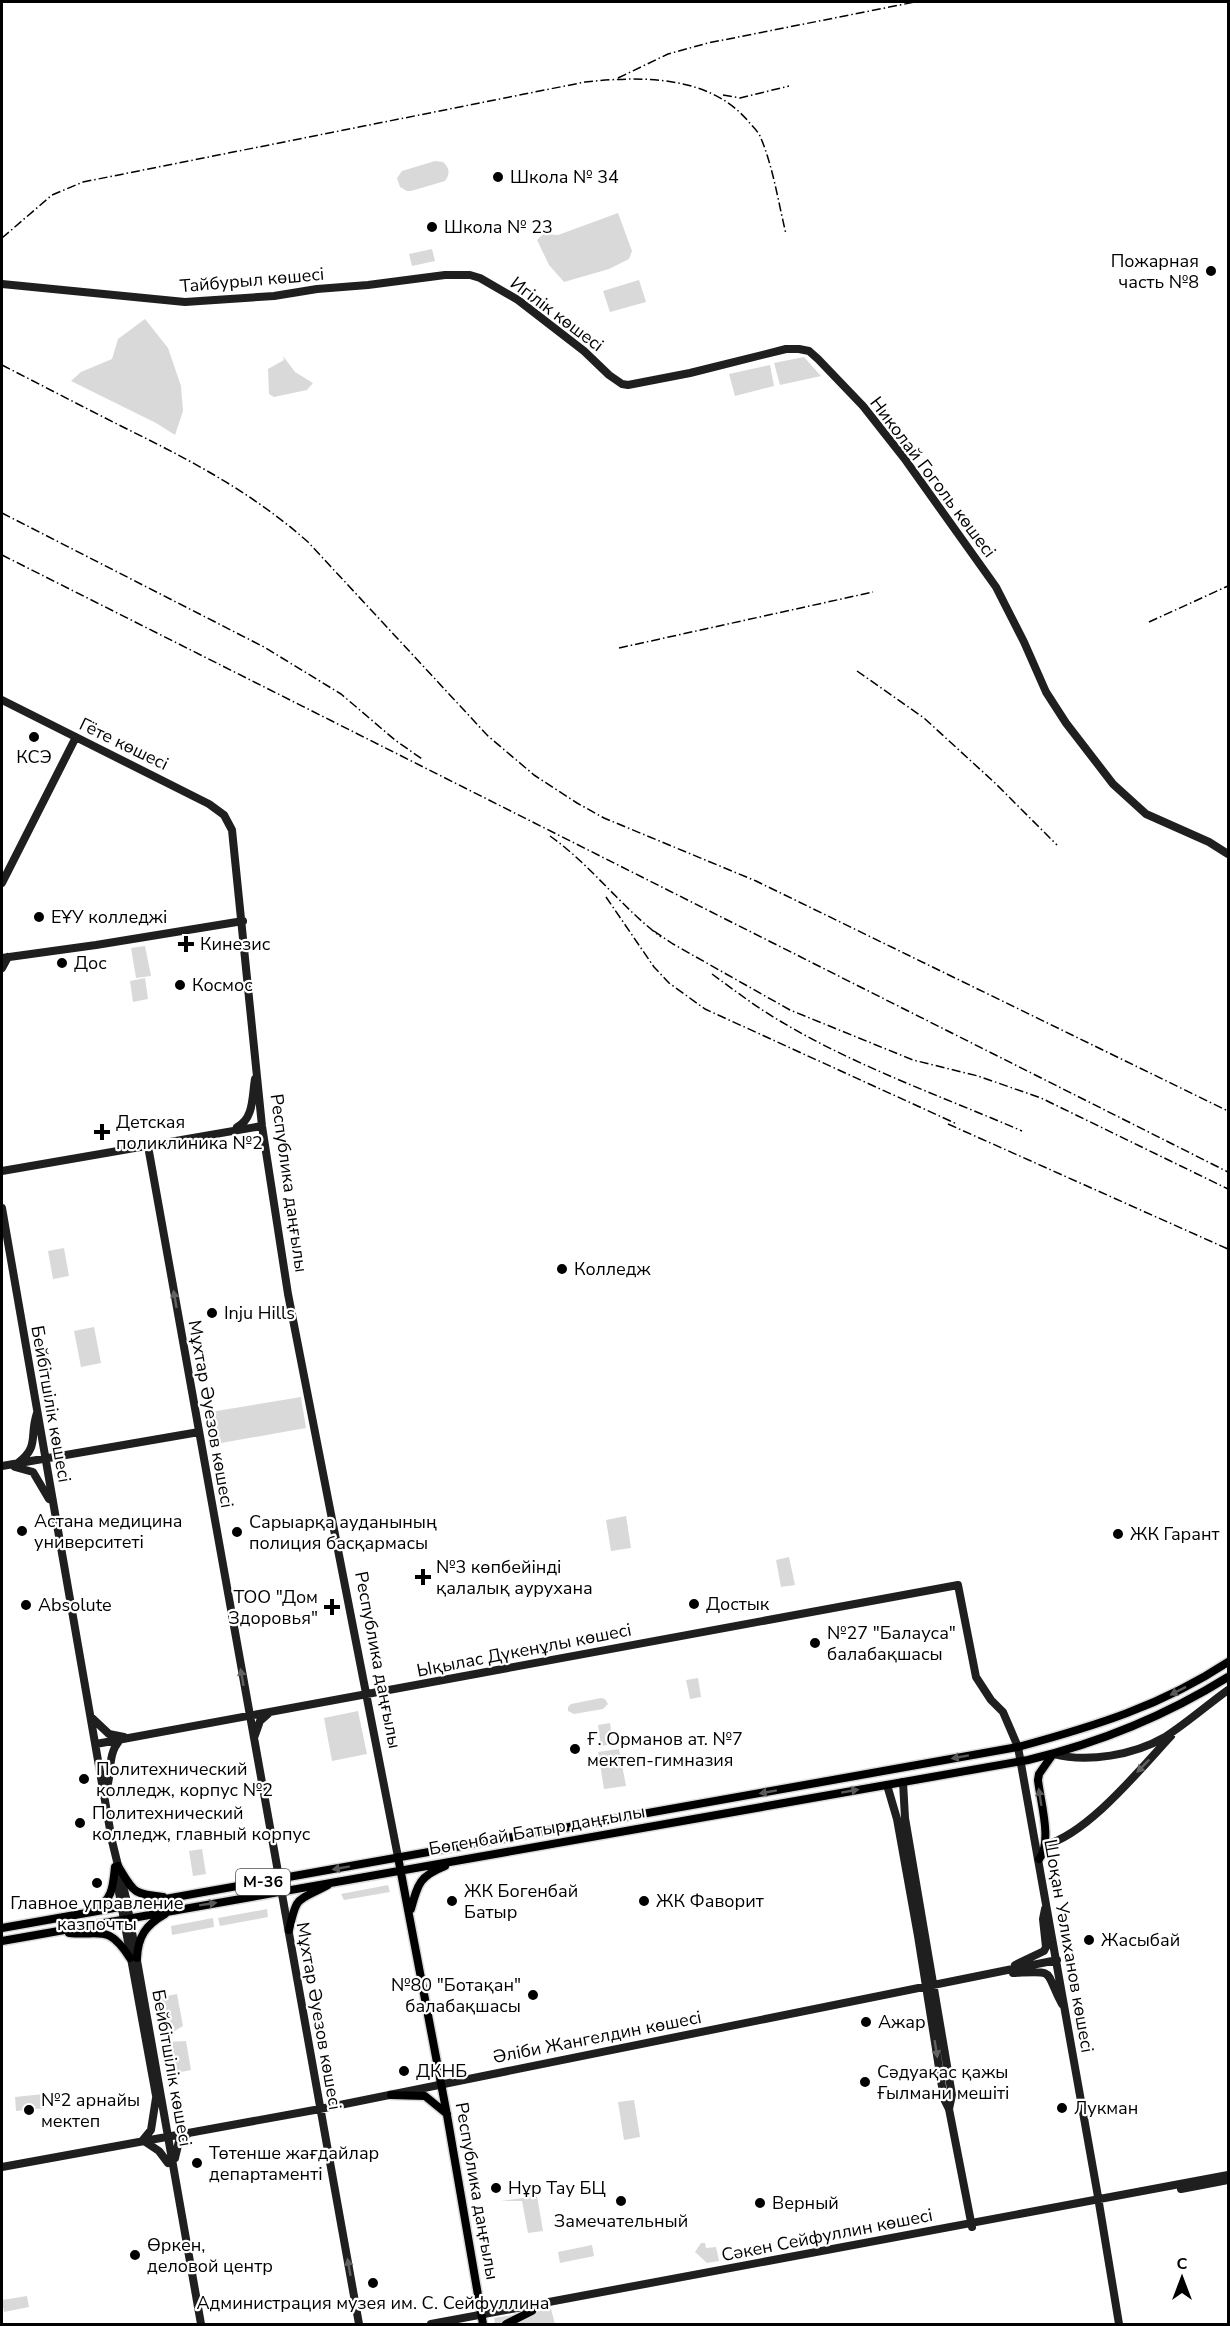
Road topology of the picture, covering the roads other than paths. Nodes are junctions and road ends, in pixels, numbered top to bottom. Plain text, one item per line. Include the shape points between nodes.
1 (470, 275) joint
2 (2, 284) edge
3 (799, 349) joint
4 (2, 700) edge
5 (76, 737) junction
6 (229, 822) joint
7 (1228, 854) edge
8 (2, 883) edge
9 (243, 921) junction
10 (4, 957) edge
11 (2, 968) edge
12 (256, 1066) junction
13 (262, 1126) junction
14 (223, 1132) junction
15 (148, 1146) junction
16 (2, 1171) edge
17 (2, 1208) edge
18 (38, 1411) junction
19 (199, 1432) junction
20 (46, 1459) junction
21 (15, 1464) junction
22 (2, 1466) edge
23 (54, 1507) junction
24 (958, 1585) joint
25 (1228, 1662) edge
26 (1228, 1677) edge
27 (1228, 1690) edge
28 (368, 1694) junction
29 (271, 1712) junction
30 (249, 1716) junction
31 (90, 1717) junction
32 (1183, 1724) junction
33 (132, 1738) junction
34 (253, 1739) junction
35 (120, 1740) junction
36 (96, 1744) junction
37 (1017, 1747) junction
38 (1053, 1754) junction
39 (1020, 1761) junction
40 (903, 1782) junction
41 (887, 1785) junction
42 (104, 1796) junction
43 (901, 1819) junction
44 (1044, 1845) junction
45 (398, 1857) junction
46 (1039, 1859) junction
47 (459, 1860) junction
48 (116, 1866) junction
49 (399, 1870) junction
50 (280, 1879) junction
51 (336, 1882) junction
52 (282, 1891) junction
53 (173, 1898) junction
54 (1047, 1904) junction
55 (124, 1906) junction
56 (171, 1910) junction
57 (410, 1912) junction
58 (87, 1913) junction
59 (126, 1918) junction
60 (2, 1928) edge
61 (289, 1930) junction
62 (57, 1931) junction
63 (2, 1941) edge
64 (134, 1958) junction
65 (1057, 1960) junction
66 (994, 1973) junction
67 (930, 1985) junction
68 (1066, 2013) junction
69 (441, 2084) junction
70 (391, 2095) junction
71 (156, 2098) junction
72 (320, 2109) junction
73 (447, 2115) junction
74 (189, 2133) junction
75 (166, 2138) junction
76 (142, 2142) junction
77 (168, 2163) junction
78 (2, 2166) edge
79 (175, 2174) junction
80 (1228, 2175) edge
81 (1228, 2180) edge
82 (1100, 2200) junction
83 (971, 2225) junction
84 (532, 2311) junction
85 (482, 2320) edge
86 (196, 2325) edge
87 (201, 2325) edge
88 (359, 2325) edge
89 (431, 2325) edge
90 (460, 2325) edge
91 (506, 2325) edge
92 (1119, 2325) edge

1 - 2 main road, Тайбурыл көшесі via 185,302
1 - 3 main road, Игілік көшесі via 518,300 622,384
3 - 7 main road, Николай Гоголь көшесі via 818,358 904,458 996,587 1046,692 1113,784 1146,814
4 - 5 main road, Гёте көшесі
5 - 6 main road, Гёте көшесі via 209,804
5 - 8 main road
6 - 9 main road, Республика даңғылы
9 - 10 main road
9 - 12 main road, Республика даңғылы
10 - 11 main road
12 - 13 main road, Республика даңғылы
12 - 14 main road via 248,1118
13 - 14 main road
13 - 28 main road, Республика даңғылы via 288,1294
14 - 15 main road
15 - 16 main road
19 -> 15 main road, Мұхтар Әуезов көшесі
17 - 18 main road, Бейбітшілік көшесі
18 - 20 main road, Бейбітшілік көшесі
18 - 21 main road via 33,1425 33,1447
19 - 20 main road
30 -> 19 main road, Мұхтар Әуезов көшесі
20 - 21 main road
20 - 23 main road, Бейбітшілік көшесі
21 - 22 main road
22 - 23 main road via 33,1472
23 - 31 main road, Бейбітшілік көшесі
24 - 28 main road, Ықылас Дүкенұлы көшесі
24 - 37 main road, Шоқан Уәлиханов көшесі via 976,1677 1003,1712
25 -> 37 main road, Бөгенбай Батыр даңғылы via 1124,1716
26 - 38 main road, Бөгенбай Батыр даңғылы via 1153,1718
27 - 32 main road
28 - 29 main road, Ықылас Дүкенұлы көшесі
28 - 45 main road, Республика даңғылы
29 - 30 main road, Ықылас Дүкенұлы көшесі
29 - 34 main road via 260,1721
30 - 33 main road, Ықылас Дүкенұлы көшесі
30 - 34 main road, Мұхтар Әуезов көшесі
31 - 33 main road via 109,1734
31 - 36 main road, Бейбітшілік көшесі
32 - 38 main road via 1148,1745 1104,1756 1067,1758
32 -> 44 main road via 1101,1810
33 - 35 main road, Ықылас Дүкенұлы көшесі
34 - 50 main road, Мұхтар Әуезов көшесі
35 - 36 main road, Ықылас Дүкенұлы көшесі
35 - 42 main road via 111,1754
36 - 42 main road, Бейбітшілік көшесі
37 - 39 main road, Шоқан Уәлиханов көшесі
37 -> 45 main road, Бөгенбай Батыр даңғылы
38 - 39 main road, Бөгенбай Батыр даңғылы
44 -> 38 main road via 1038,1780
39 - 40 main road, Бөгенбай Батыр даңғылы
39 - 46 main road, Шоқан Уәлиханов көшесі
40 - 41 main road, Бөгенбай Батыр даңғылы
40 - 43 main road
41 - 43 main road
47 -> 41 main road, Бөгенбай Батыр даңғылы
42 - 48 main road, Бейбітшілік көшесі
43 - 67 main road
44 - 46 main road
45 - 49 main road, Республика даңғылы
45 -> 50 main road, Бөгенбай Батыр даңғылы / M-36
46 - 54 main road, Шоқан Уәлиханов көшесі
47 - 49 main road, Бөгенбай Батыр даңғылы
47 - 57 main road via 425,1876
48 - 53 main road via 139,1894
48 - 55 main road, Бейбітшілік көшесі
48 - 58 main road via 108,1900
49 - 51 main road, Бөгенбай Батыр даңғылы / M-36
49 - 57 main road, Республика даңғылы
50 - 52 main road, Мұхтар Әуезов көшесі
50 - 53 main road, Бөгенбай Батыр даңғылы / M-36
51 - 52 main road, Бөгенбай Батыр даңғылы / M-36
51 - 61 main road via 296,1902
56 -> 52 main road, Бөгенбай Батыр даңғылы / M-36
52 - 61 main road, Мұхтар Әуезов көшесі
53 - 55 main road, Бөгенбай Батыр даңғылы / M-36
54 - 65 main road, Шоқан Уәлиханов көшесі
54 - 66 main road via 1043,1919 1044,1951
55 - 58 main road, Бөгенбай Батыр даңғылы / M-36
55 - 59 main road, Бейбітшілік көшесі
56 - 59 main road, Бөгенбай Батыр даңғылы / M-36
56 - 64 main road via 143,1930
57 - 69 main road, Республика даңғылы
58 - 60 main road, Бөгенбай Батыр даңғылы / M-36
59 - 62 main road, Бөгенбай Батыр даңғылы / M-36
59 - 64 main road, Бейбітшілік көшесі
61 - 72 main road, Мұхтар Әуезов көшесі
62 - 63 main road, Бөгенбай Батыр даңғылы / M-36
62 - 64 main road via 110,1935
64 - 71 main road, Бейбітшілік көшесі
64 - 75 main road, Бейбітшілік көшесі
65 - 66 main road, Әліби Жангелдин көшесі
65 - 68 main road, Шоқан Уәлиханов көшесі
66 - 67 main road, Әліби Жангелдин көшесі
66 - 68 main road via 1047,1973
67 - 69 main road, Әліби Жангелдин көшесі
67 - 83 main road via 944,2099 950,2109
68 - 82 main road, Шоқан Уәлиханов көшесі
69 - 70 main road, Әліби Жангелдин көшесі
69 - 73 main road, Республика даңғылы
70 - 72 main road, Әліби Жангелдин көшесі
70 - 73 main road via 425,2096
71 - 75 main road, Бейбітшілік көшесі
71 - 76 main road via 151,2130
72 - 74 main road, Әліби Жангелдин көшесі
88 -> 72 main road, Мұхтар Әуезов көшесі
73 - 85 main road, Республика даңғылы
74 - 75 main road, Әліби Жангелдин көшесі
74 - 79 main road via 179,2141
75 - 76 main road, Әліби Жангелдин көшесі
75 - 77 main road, Бейбітшілік көшесі
75 - 79 main road, Бейбітшілік көшесі
76 - 77 main road via 159,2151
76 - 78 main road, Әліби Жангелдин көшесі
77 - 86 main road, Бейбітшілік көшесі
79 - 87 main road, Бейбітшілік көшесі
80 - 82 main road, Сәкен Сейфуллин көшесі
81 - 82 main road, Сәкен Сейфуллин көшесі
82 - 83 main road, Сәкен Сейфуллин көшесі
82 - 92 main road, Шоқан Уәлиханов көшесі
83 - 84 main road, Сәкен Сейфуллин көшесі
83 - 85 main road, Сәкен Сейфуллин көшесі
84 - 85 main road, Сәкен Сейфуллин көшесі
84 - 91 main road
85 - 89 main road, Сәкен Сейфуллин көшесі
85 - 90 main road, Сәкен Сейфуллин көшесі

